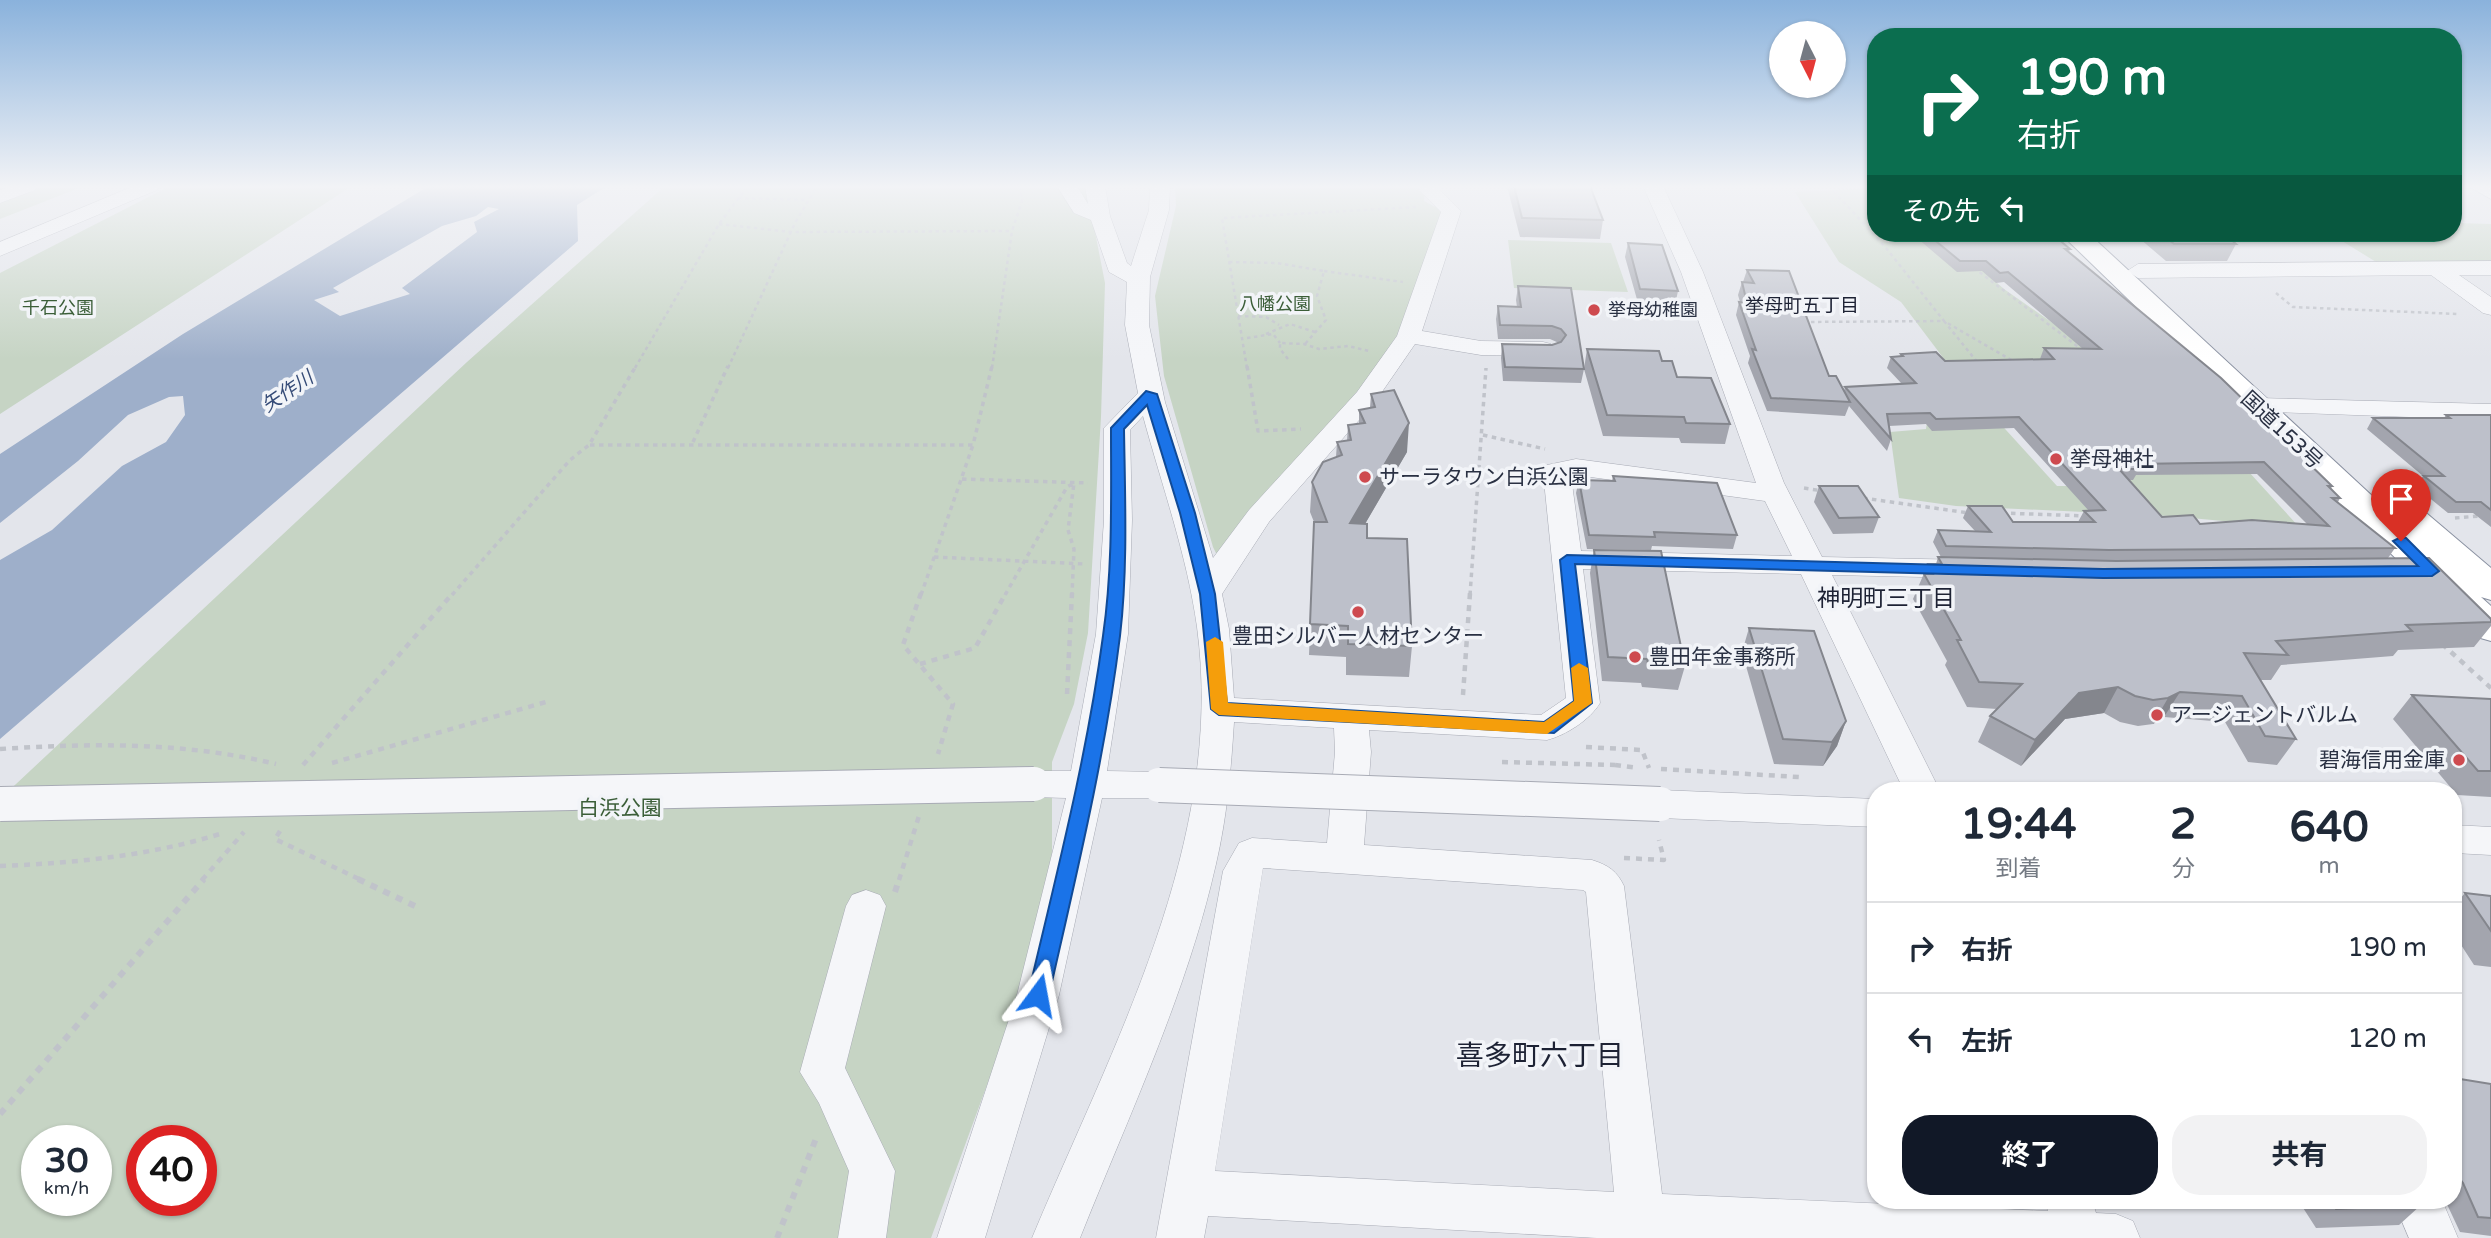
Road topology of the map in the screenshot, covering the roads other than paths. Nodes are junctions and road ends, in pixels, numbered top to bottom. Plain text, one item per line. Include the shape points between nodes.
1 (1109, 244) edge
2 (1148, 244) edge
3 (1440, 244) edge
4 (1679, 244) edge
5 (2085, 244) edge
6 (2109, 244) edge
7 (2227, 248) edge
8 (2435, 268) junction
9 (2491, 268) edge
10 (2252, 270) junction
11 (2138, 271) junction
12 (1140, 280) junction
13 (2491, 307) edge
14 (1409, 336) junction
15 (1549, 349) edge
16 (1151, 394) junction
17 (2273, 407) junction
18 (2491, 412) edge
19 (1785, 490) junction
20 (1567, 560) junction
21 (1809, 564) junction
22 (1993, 570) edge
23 (2386, 571) edge
24 (2432, 571) junction
25 (2485, 578) edge
26 (1208, 594) junction
27 (2491, 628) edge
28 (1219, 709) junction
29 (1351, 718) junction
30 (1918, 782) edge
31 (1087, 786) junction
32 (0, 804) edge
33 (1867, 813) edge
34 (2462, 839) edge
35 (2491, 841) edge
36 (1344, 859) junction
37 (866, 906) dead end
38 (1188, 1192) junction
39 (2421, 1209) edge
40 (1640, 1214) junction
41 (2087, 1228) edge
42 (862, 1238) edge
43 (961, 1238) edge
44 (1056, 1238) edge
45 (1180, 1238) edge
46 (2434, 1238) edge

1 - 12 street via 1117,267
2 - 12 street
3 - 14 street
4 - 19 street
5 - 17 highway, 国道153号
6 - 11 highway, 国道153号
7 - 10 street
8 - 9 street
8 - 10 street
8 - 13 street
10 - 11 street
11 - 17 highway, 国道153号
12 - 16 street via 1136,323
14 - 15 street via 1457,344 1484,358
14 - 26 street via 1366,397 1259,516
16 - 26 street
16 - 31 street via 1117,428 1112,634
17 - 18 street
17 - 24 highway, 国道153号
17 - 25 highway, 国道153号
19 - 20 street via 1576,467 1557,471
19 - 21 street
20 - 21 street
20 - 29 street via 1583,703 1547,728
21 - 22 street
21 - 30 street
23 - 24 street
24 - 27 highway, 国道153号
26 - 28 street
28 - 29 street
28 - 44 street via 1202,851 1175,944
29 - 36 street via 1353,752
31 - 32 street, bridge
31 - 33 street, bridge
31 - 43 street via 1038,995
34 - 35 street
36 - 38 street via 1252,853 1242,871
36 - 40 street via 1592,875 1605,886
37 - 42 street via 822,1072 872,1171
38 - 40 street
38 - 45 street
39 - 46 street
40 - 41 street

